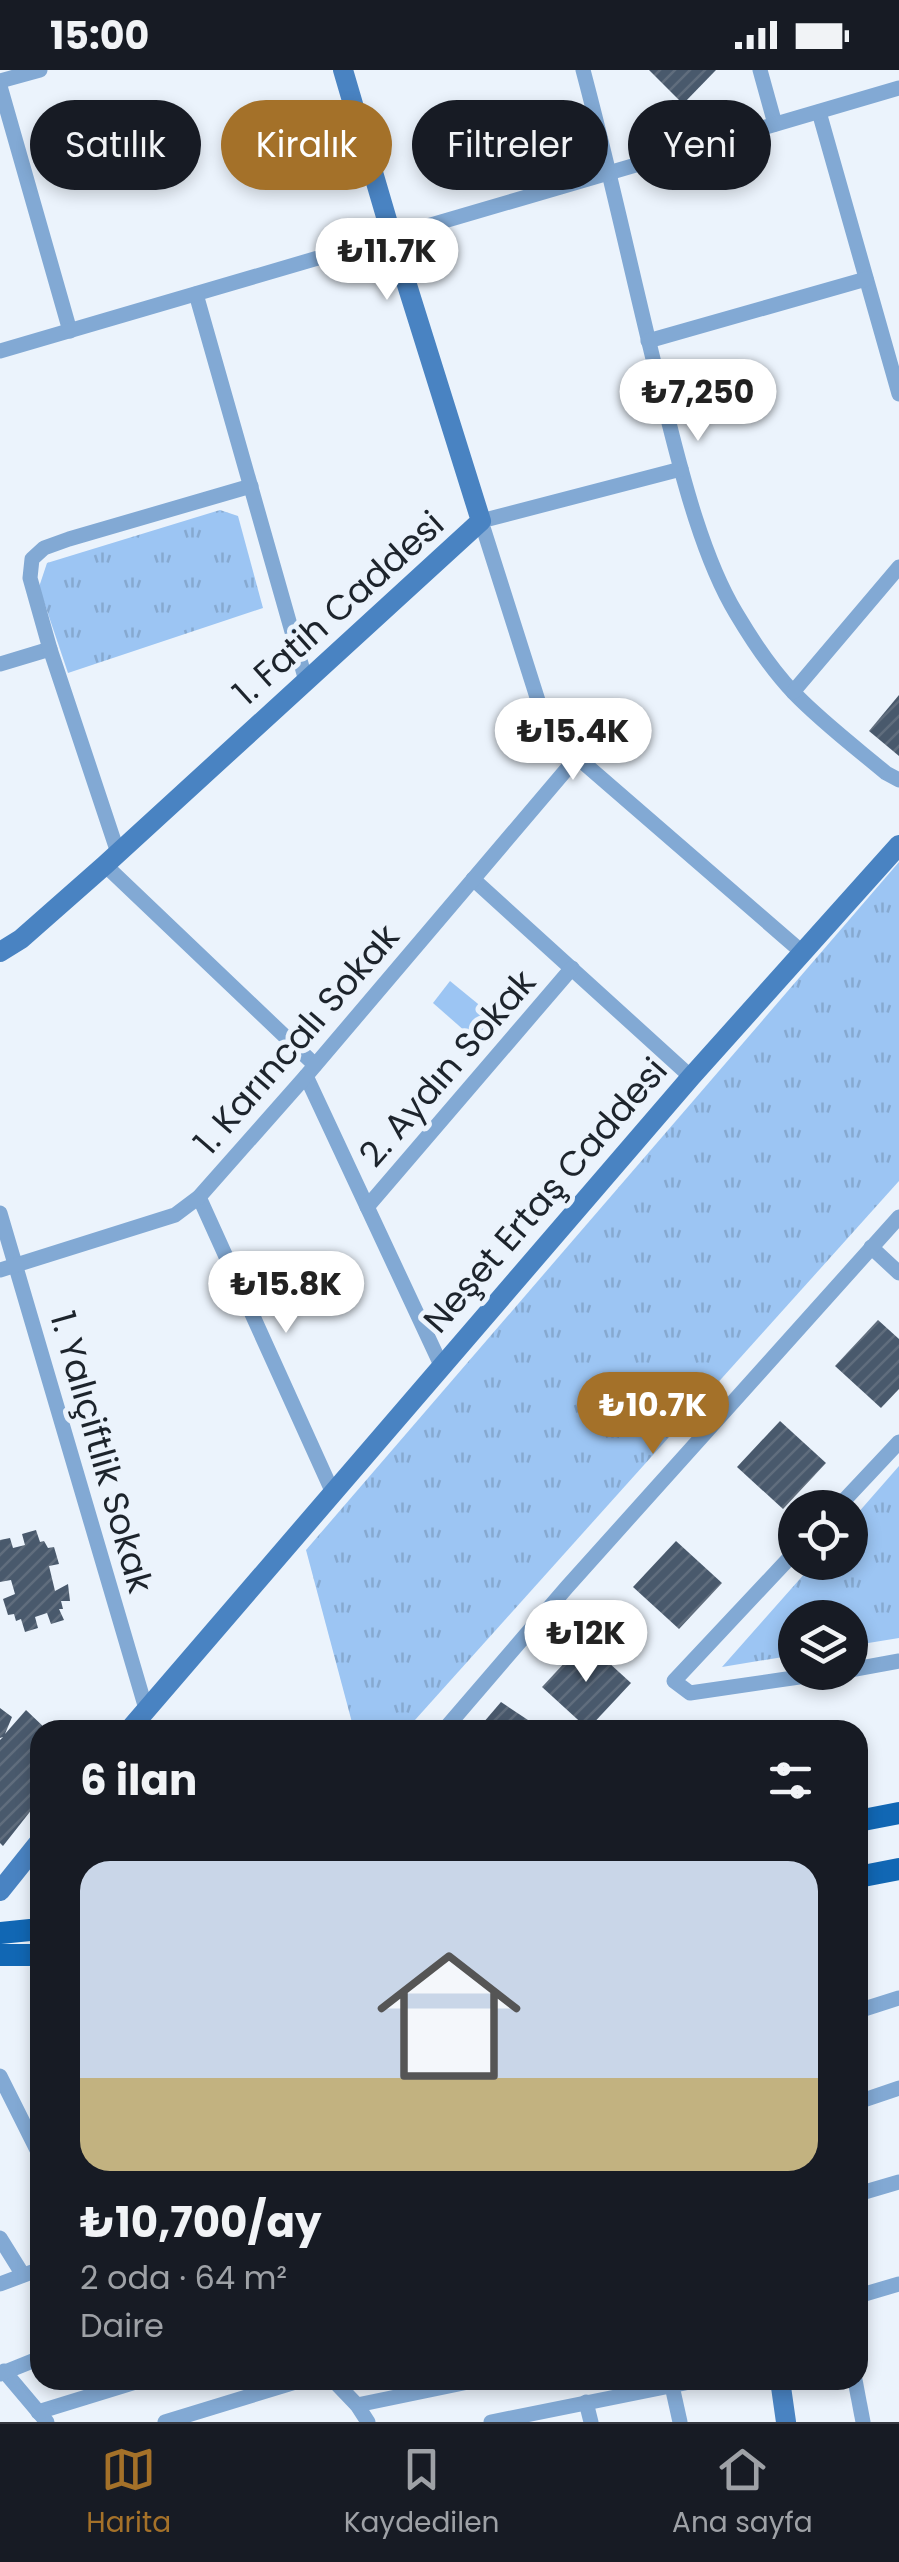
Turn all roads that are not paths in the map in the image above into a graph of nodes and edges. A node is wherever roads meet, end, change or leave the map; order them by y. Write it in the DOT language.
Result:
graph roads {
  1 [pos="40,70"];
  2 [pos="342,70"];
  3 [pos="583,70"];
  4 [pos="760,70"];
  5 [pos="0,84"];
  6 [pos="899,88"];
  7 [pos="819,112"];
  8 [pos="775,124"];
  9 [pos="611,173"];
  10 [pos="392,237"];
  11 [pos="866,279"];
  12 [pos="196,294"];
  13 [pos="70,331"];
  14 [pos="648,341"];
  15 [pos="0,351"];
  16 [pos="899,394"];
  17 [pos="681,469"];
  18 [pos="251,486"];
  19 [pos="482,521"];
  20 [pos="899,568"];
  21 [pos="50,649"];
  22 [pos="0,664"];
  23 [pos="306,681"];
  24 [pos="793,692"];
  25 [pos="577,756"];
  26 [pos="899,780"];
  27 [pos="899,845"];
  28 [pos="111,859"];
  29 [pos="473,878"];
  30 [pos="21,939"];
  31 [pos="0,952"];
  32 [pos="803,953"];
  33 [pos="572,968"];
  34 [pos="0,973"];
  35 [pos="310,1070"];
  36 [pos="691,1078"];
  37 [pos="199,1197"];
  38 [pos="367,1207"];
  39 [pos="0,1213"];
  40 [pos="899,1217"];
  41 [pos="871,1247"];
  42 [pos="8,1268"];
  43 [pos="899,1273"];
  44 [pos="442,1364"];
  45 [pos="899,1442"];
  46 [pos="854,1490"];
  47 [pos="333,1493"];
  48 [pos="778,1570"];
  49 [pos="899,1662"];
  50 [pos="868,1667"];
  51 [pos="778,1680"];
  52 [pos="146,1709"];
  53 [pos="137,1720"];
  54 [pos="453,1720"];
  55 [pos="899,1814"];
  56 [pos="868,1819"];
  57 [pos="30,1853"];
  58 [pos="899,1870"];
  59 [pos="868,1875"];
  60 [pos="0,1890"];
  61 [pos="30,1931"];
  62 [pos="0,1933"];
  63 [pos="0,1955"];
  64 [pos="30,1955"];
  65 [pos="899,1998"];
  66 [pos="868,2008"];
  67 [pos="0,2076"];
  68 [pos="899,2088"];
  69 [pos="868,2099"];
  70 [pos="30,2136"];
  71 [pos="899,2182"];
  72 [pos="868,2191"];
  73 [pos="0,2238"];
  74 [pos="30,2273"];
  75 [pos="23,2275"];
  76 [pos="0,2284"];
  77 [pos="899,2284"];
  78 [pos="868,2293"];
  79 [pos="30,2362"];
  80 [pos="2,2372"];
  81 [pos="115,2390"];
  82 [pos="269,2390"];
  83 [pos="343,2390"];
  84 [pos="430,2390"];
  85 [pos="650,2390"];
  86 [pos="673,2390"];
  87 [pos="781,2390"];
  88 [pos="858,2390"];
  89 [pos="586,2402"];
  90 [pos="357,2405"];
  91 [pos="43,2417"];
  92 [pos="500,2421"];
  93 [pos="165,2422"];
  94 [pos="368,2422"];
  95 [pos="591,2422"];
  96 [pos="680,2422"];
  97 [pos="786,2422"];
  98 [pos="863,2422"];
  1 -- 5 [label="street"];
  2 -- 10 [label="main road, 1. Fatih Caddesi"];
  3 -- 9 [label="street"];
  4 -- 8 [label="street"];
  5 -- 13 [label="street"];
  6 -- 7 [label="street"];
  7 -- 8 [label="street"];
  7 -- 11 [label="street"];
  8 -- 9 [label="street"];
  9 -- 10 [label="street"];
  9 -- 14 [label="street"];
  10 -- 12 [label="street"];
  10 -- 19 [label="main road, 1. Fatih Caddesi"];
  11 -- 14 [label="street"];
  11 -- 16 [label="street"];
  12 -- 13 [label="street"];
  12 -- 18 [label="street"];
  13 -- 15 [label="street"];
  14 -- 17 [label="street"];
  17 -- 19 [label="street"];
  17 -- 24 [label="street"];
  18 -- 21 [label="street"];
  18 -- 23 [label="street"];
  19 -- 23 [label="main road, 1. Fatih Caddesi"];
  19 -- 25 [label="street"];
  20 -- 24 [label="street"];
  21 -- 22 [label="street"];
  21 -- 28 [label="street"];
  23 -- 28 [label="main road, 1. Fatih Caddesi"];
  24 -- 26 [label="street"];
  25 -- 29 [label="street, 1. Karıncalı Sokak"];
  25 -- 32 [label="street"];
  27 -- 32 [label="main road, Neşet Ertaş Caddesi"];
  28 -- 30 [label="main road, 1. Fatih Caddesi"];
  28 -- 35 [label="street"];
  29 -- 33 [label="street"];
  29 -- 35 [label="street, 1. Karıncalı Sokak"];
  30 -- 31 [label="main road"];
  30 -- 34 [label="main road"];
  32 -- 36 [label="main road, Neşet Ertaş Caddesi"];
  33 -- 36 [label="street"];
  33 -- 38 [label="street, 2. Aydın Sokak"];
  35 -- 37 [label="street, 1. Karıncalı Sokak"];
  35 -- 38 [label="street, 2. Aydın Sokak"];
  36 -- 44 [label="main road, Neşet Ertaş Caddesi"];
  37 -- 42 [label="street, 1. Karıncalı Sokak"];
  37 -- 47 [label="street"];
  38 -- 44 [label="street, 2. Aydın Sokak"];
  39 -- 42 [label="street, 1. Yalıçiftlik Sokak"];
  40 -- 41 [label="street"];
  41 -- 43 [label="street"];
  41 -- 54 [label="street"];
  42 -- 52 [label="street, 1. Yalıçiftlik Sokak"];
  44 -- 47 [label="main road, Neşet Ertaş Caddesi"];
  45 -- 46 [label="street"];
  47 -- 52 [label="main road, Neşet Ertaş Caddesi"];
  48 -- 51 [label="street"];
  49 -- 50 [label="street"];
  52 -- 53 [label="main road, Neşet Ertaş Caddesi"];
  55 -- 56 [label="main road"];
  57 -- 60 [label="main road"];
  58 -- 59 [label="main road"];
  61 -- 62 [label="main road"];
  63 -- 64 [label="main road"];
  65 -- 66 [label="street"];
  67 -- 70 [label="street"];
  68 -- 69 [label="street"];
  71 -- 72 [label="street"];
  73 -- 75 [label="street"];
  74 -- 75 [label="street"];
  75 -- 76 [label="street"];
  77 -- 78 [label="street"];
  79 -- 80 [label="street"];
  80 -- 91 [label="street"];
  81 -- 91 [label="street"];
  82 -- 93 [label="street"];
  83 -- 90 [label="street"];
  84 -- 90 [label="street"];
  85 -- 89 [label="street"];
  86 -- 96 [label="street"];
  87 -- 97 [label="main road"];
  88 -- 98 [label="street"];
  89 -- 92 [label="street"];
  89 -- 95 [label="street"];
  90 -- 94 [label="street"];
}
